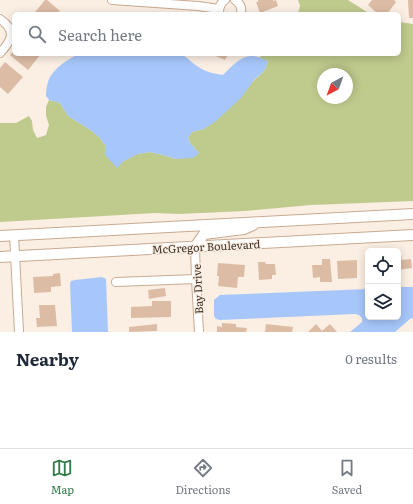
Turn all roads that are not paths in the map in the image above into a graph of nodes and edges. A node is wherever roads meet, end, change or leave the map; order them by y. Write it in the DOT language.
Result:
graph roads {
  1 [pos="112,0"];
  2 [pos="225,0"];
  3 [pos="235,0"];
  4 [pos="142,1"];
  5 [pos="219,11"];
  6 [pos="242,12"];
  7 [pos="0,19"];
  8 [pos="0,53"];
  9 [pos="413,214"];
  10 [pos="262,222"];
  11 [pos="14,235"];
  12 [pos="413,235"];
  13 [pos="0,236"];
  14 [pos="195,247"];
  15 [pos="14,257"];
  16 [pos="0,258"];
  17 [pos="196,279"];
  18 [pos="116,282"];
  19 [pos="19,332"];
  20 [pos="198,332"];
  1 -- 4 [label="street"];
  2 -- 5 [label="street"];
  3 -- 6 [label="street"];
  4 -- 5 [label="street"];
  7 -- 8 [label="street"];
  9 -- 10 [label="main road, McGregor Boulevard"];
  10 -- 11 [label="main road, McGregor Boulevard"];
  10 -- 14 [label="main road"];
  11 -- 13 [label="main road, McGregor Boulevard"];
  11 -- 15 [label="street"];
  12 -- 14 [label="main road, McGregor Boulevard"];
  14 -- 15 [label="main road, McGregor Boulevard"];
  14 -- 17 [label="street, Bay Drive"];
  15 -- 16 [label="main road, McGregor Boulevard"];
  15 -- 19 [label="street"];
  17 -- 18 [label="street"];
  17 -- 20 [label="street, Bay Drive"];
}
